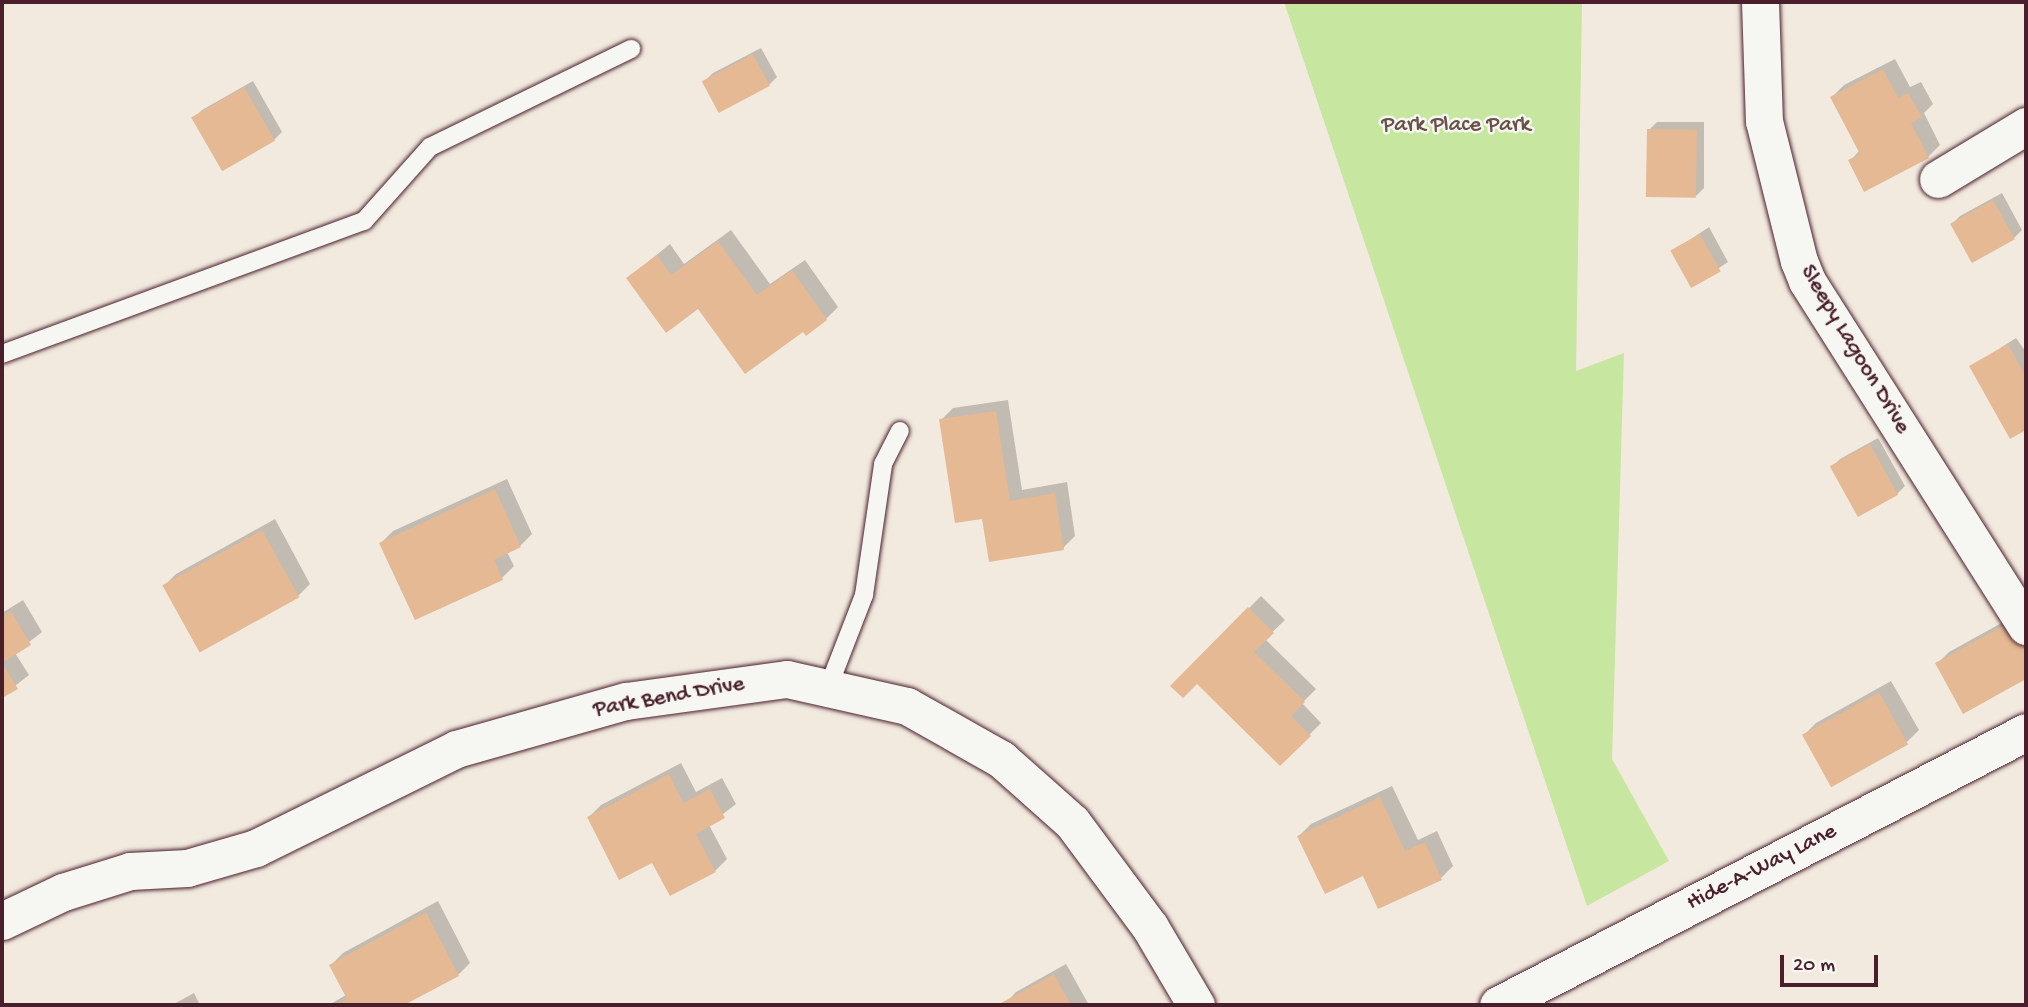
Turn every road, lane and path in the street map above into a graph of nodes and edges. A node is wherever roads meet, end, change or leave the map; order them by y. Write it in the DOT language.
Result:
graph roads {
  1 [pos="1760,2"];
  2 [pos="631,50"];
  3 [pos="2026,126"];
  4 [pos="1938,179"];
  5 [pos="2,354"];
  6 [pos="901,431"];
  7 [pos="2026,626"];
  8 [pos="828,688"];
  9 [pos="2026,732"];
  10 [pos="2,921"];
  11 [pos="1196,1005"];
  12 [pos="1499,1005"];
  1 -- 7 [label="street, Sleepy Lagoon Drive"];
  2 -- 5 [label="lane"];
  3 -- 4 [label="street"];
  6 -- 8 [label="lane"];
  8 -- 10 [label="street, Park Bend Drive"];
  8 -- 11 [label="street, Park Bend Drive"];
  9 -- 12 [label="street, Hide-A-Way Lane"];
}
